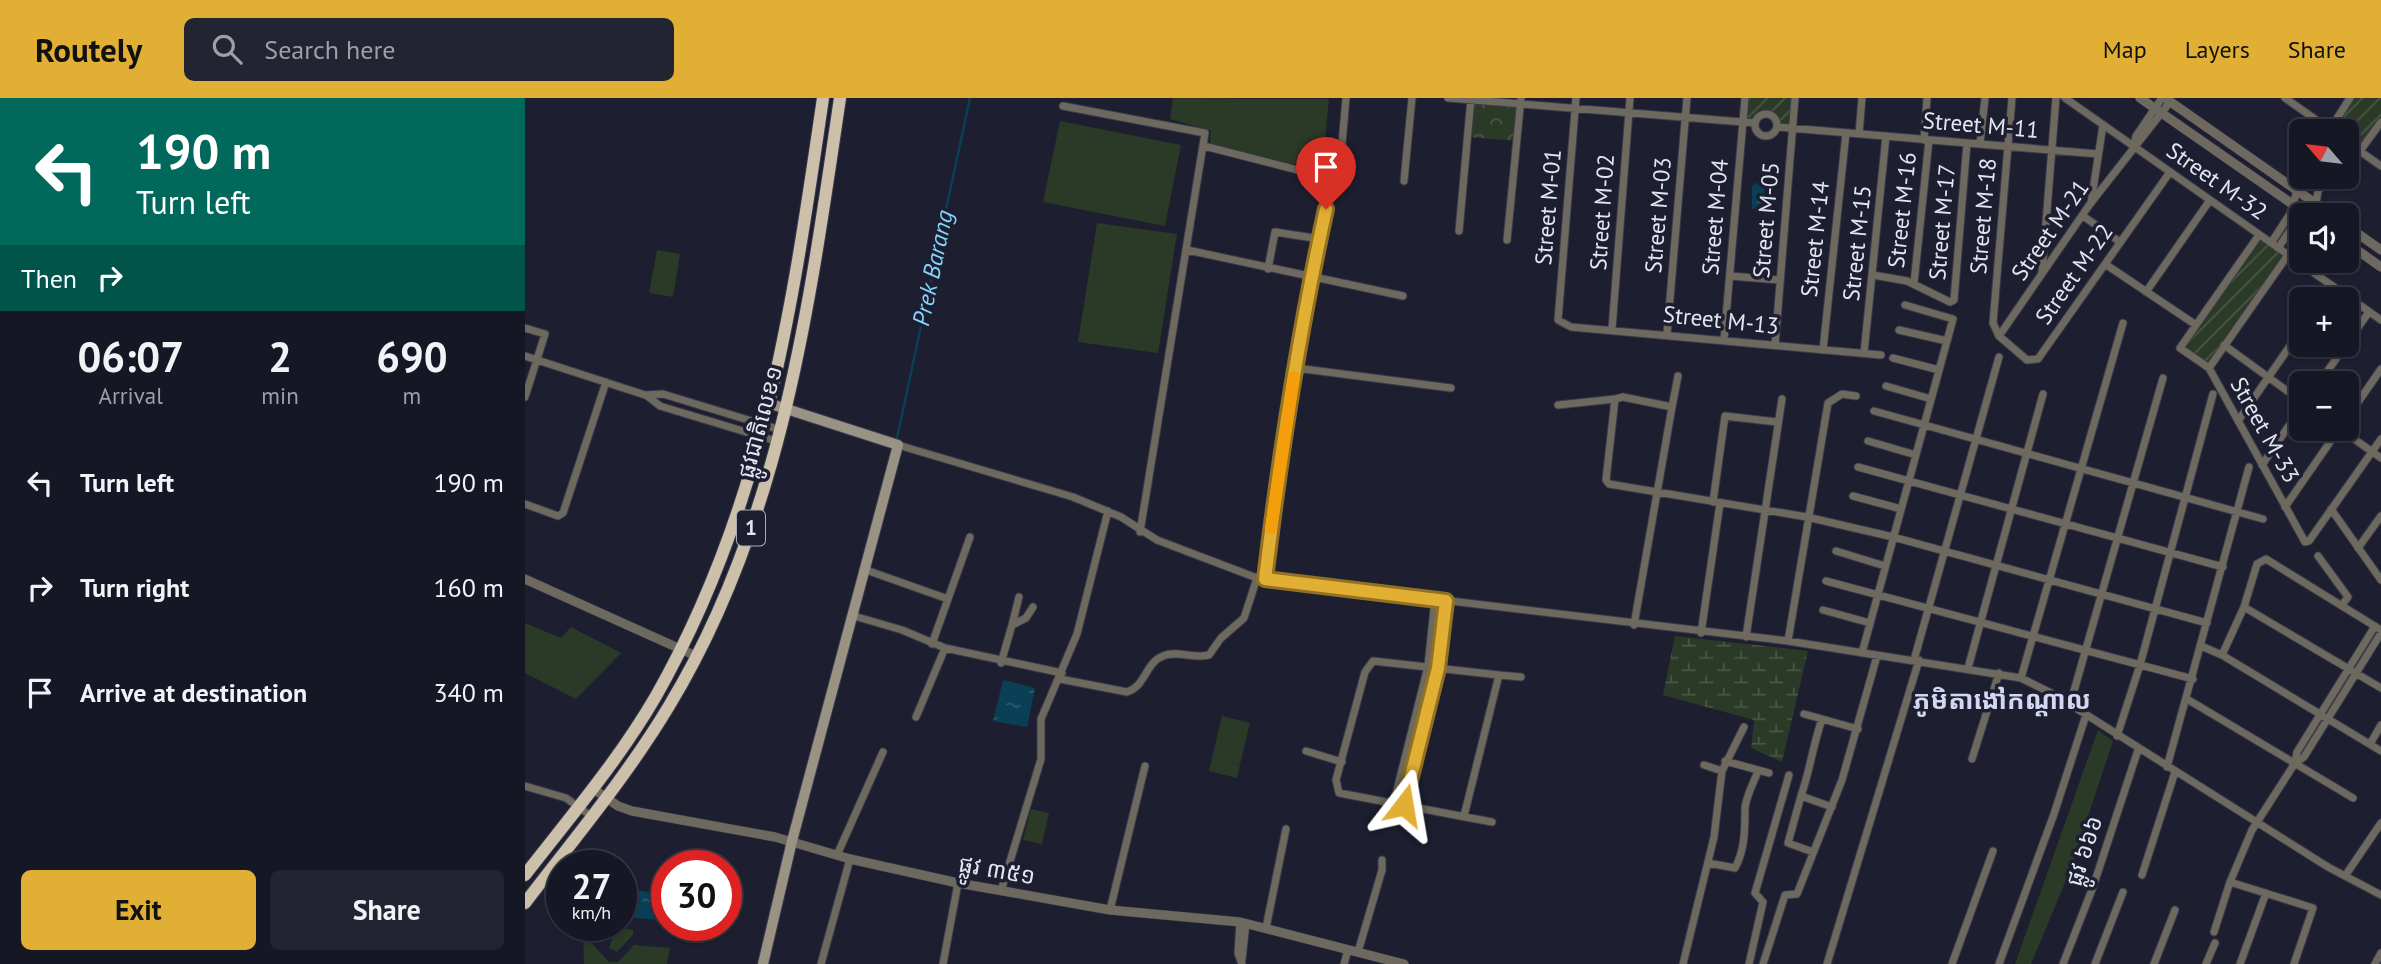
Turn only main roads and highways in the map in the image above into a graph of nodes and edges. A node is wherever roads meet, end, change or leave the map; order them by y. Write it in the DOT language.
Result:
graph roads {
  1 [pos="823,98"];
  2 [pos="840,98"];
  3 [pos="771,404"];
  4 [pos="787,409"];
  5 [pos="730,534"];
  6 [pos="747,540"];
  7 [pos="525,875"];
  8 [pos="525,903"];
  9 [pos="763,964"];
  1 -- 3 [label="highway, ផ្លូវជាតិលេខ១ / 1"];
  2 -- 4 [label="highway, ផ្លូវជាតិលេខ១ / 1"];
  3 -- 4 [label="main road"];
  3 -- 5 [label="highway, ផ្លូវជាតិលេខ១ / 1"];
  4 -- 6 [label="highway, ផ្លូវជាតិលេខ១ / 1"];
  4 -- 9 [label="main road"];
  5 -- 6 [label="highway"];
  5 -- 7 [label="highway, ផ្លូវជាតិលេខ១ / 1"];
  6 -- 8 [label="highway, ផ្លូវជាតិលេខ១ / 1"];
}
